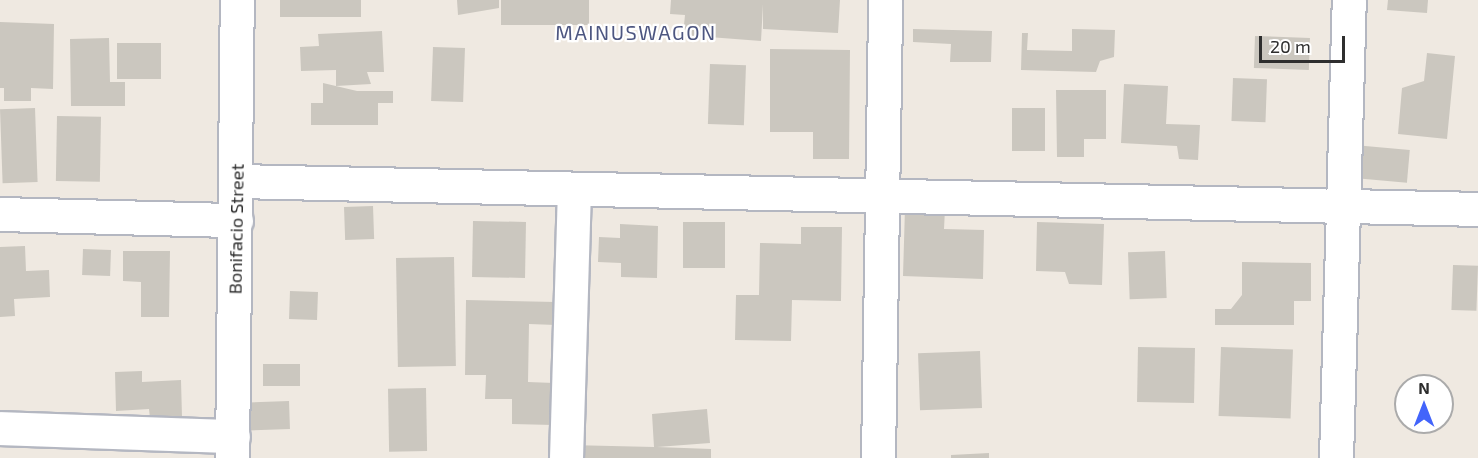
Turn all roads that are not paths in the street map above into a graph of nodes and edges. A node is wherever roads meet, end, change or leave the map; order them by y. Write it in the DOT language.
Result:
graph roads {
  1 [pos="237,0"];
  2 [pos="885,0"];
  3 [pos="1349,0"];
  4 [pos="237,181"];
  5 [pos="574,189"];
  6 [pos="883,196"];
  7 [pos="1341,206"];
  8 [pos="1478,209"];
  9 [pos="0,214"];
  10 [pos="236,220"];
  11 [pos="0,428"];
  12 [pos="232,447"];
  13 [pos="566,458"];
  14 [pos="878,458"];
  15 [pos="1336,458"];
  1 -- 4 [label="street, Bonifacio Street"];
  2 -- 6 [label="street"];
  3 -- 7 [label="street"];
  4 -- 5 [label="street"];
  4 -- 10 [label="street, Bonifacio Street"];
  5 -- 6 [label="street"];
  5 -- 13 [label="street"];
  6 -- 7 [label="street"];
  6 -- 14 [label="street"];
  7 -- 8 [label="street"];
  7 -- 15 [label="street"];
  9 -- 10 [label="street"];
  10 -- 12 [label="street, Bonifacio Street"];
  11 -- 12 [label="street"];
}
